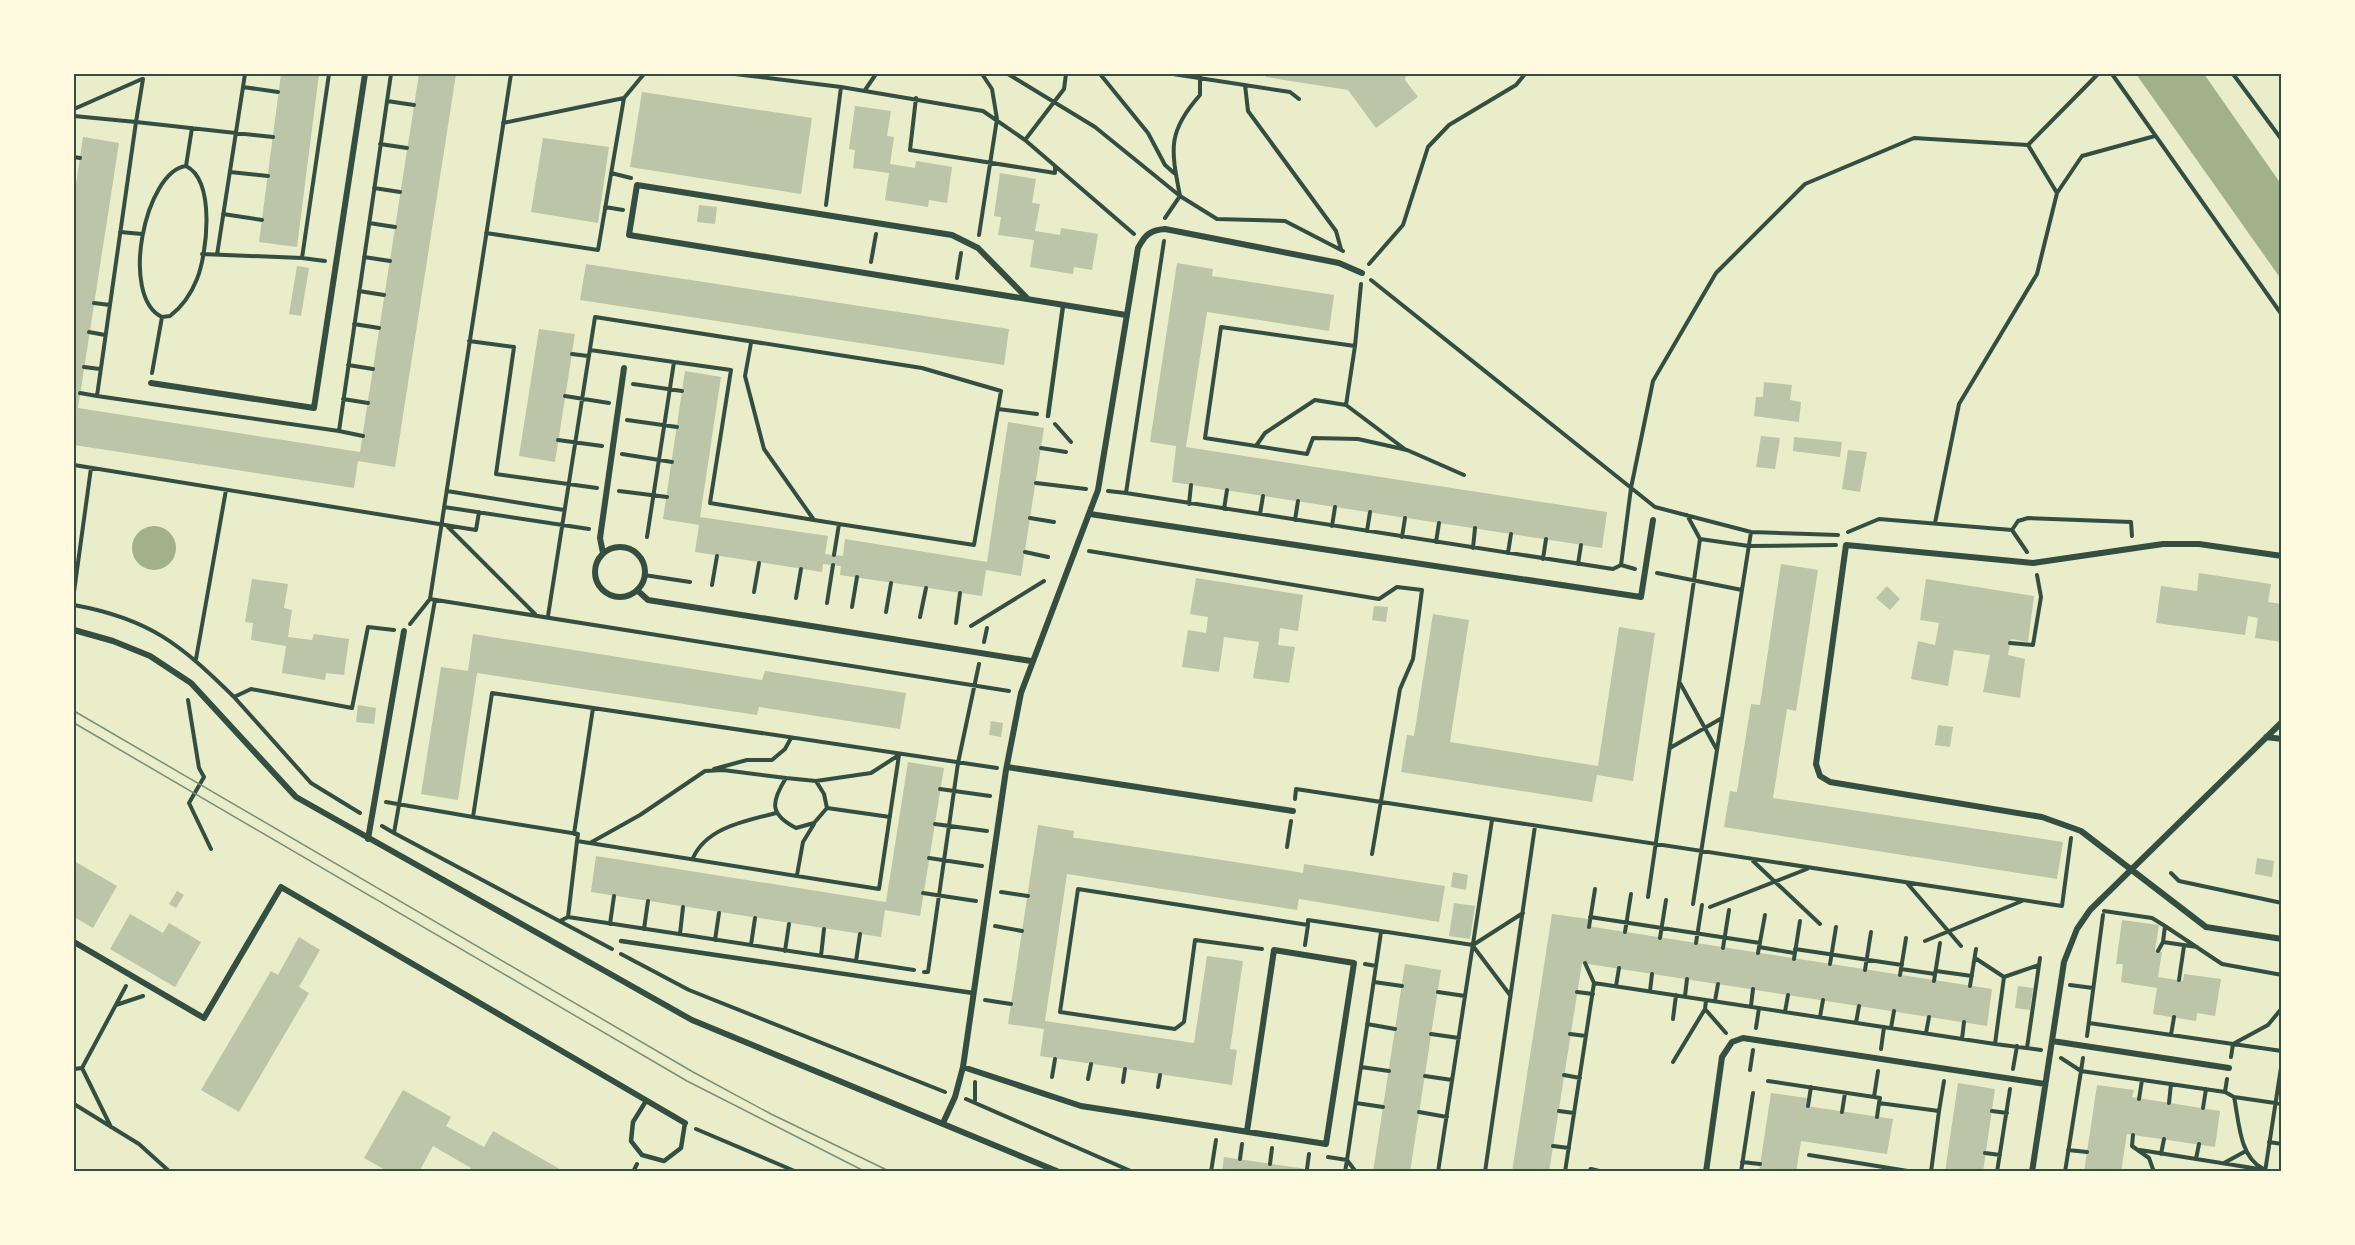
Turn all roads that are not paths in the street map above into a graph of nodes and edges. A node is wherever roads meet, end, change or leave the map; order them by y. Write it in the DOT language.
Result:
graph roads {
  1 [pos="366,74"];
  2 [pos="1362,273"];
  3 [pos="1028,298"];
  4 [pos="1063,306"];
  5 [pos="1126,315"];
  6 [pos="624,368"];
  7 [pos="151,382"];
  8 [pos="1048,416"];
  9 [pos="1090,514"];
  10 [pos="1653,520"];
  11 [pos="603,553"];
  12 [pos="2282,556"];
  13 [pos="637,590"];
  14 [pos="74,630"];
  15 [pos="404,631"];
  16 [pos="1031,661"];
  17 [pos="2282,722"];
  18 [pos="2266,737"];
  19 [pos="2282,740"];
  20 [pos="1006,768"];
  21 [pos="1293,811"];
  22 [pos="368,839"];
  23 [pos="2130,870"];
  24 [pos="2282,939"];
  25 [pos="621,941"];
  26 [pos="74,942"];
  27 [pos="973,993"];
  28 [pos="2052,1041"];
  29 [pos="963,1067"];
  30 [pos="2229,1068"];
  31 [pos="2045,1084"];
  32 [pos="646,1101"];
  33 [pos="685,1123"];
  34 [pos="943,1123"];
  35 [pos="1246,1131"];
  36 [pos="1591,1170"];
  37 [pos="1059,1172"];
  38 [pos="1599,1172"];
  39 [pos="1706,1172"];
  40 [pos="2032,1172"];
  1 -- 7 [label="street"];
  2 -- 5 [label="street"];
  3 -- 3 [label="street"];
  3 -- 4 [label="street"];
  4 -- 5 [label="street"];
  4 -- 8 [label="lane"];
  5 -- 9 [label="street"];
  6 -- 11 [label="street"];
  9 -- 10 [label="street"];
  9 -- 16 [label="street"];
  11 -- 13 [label="street"];
  11 -- 13 [label="street"];
  12 -- 23 [label="street"];
  13 -- 16 [label="street"];
  14 -- 22 [label="street"];
  15 -- 22 [label="street"];
  16 -- 20 [label="street"];
  17 -- 18 [label="street"];
  18 -- 19 [label="street"];
  18 -- 23 [label="street"];
  20 -- 21 [label="street"];
  20 -- 27 [label="street"];
  22 -- 34 [label="street"];
  23 -- 24 [label="street"];
  23 -- 28 [label="street"];
  25 -- 27 [label="lane"];
  26 -- 32 [label="street"];
  27 -- 29 [label="street"];
  28 -- 30 [label="street"];
  28 -- 31 [label="street"];
  29 -- 34 [label="street"];
  29 -- 35 [label="street"];
  31 -- 39 [label="street"];
  31 -- 40 [label="street"];
  32 -- 33 [label="street"];
  32 -- 33 [label="lane"];
  34 -- 37 [label="street"];
  35 -- 35 [label="street"];
  36 -- 38 [label="street"];
}
